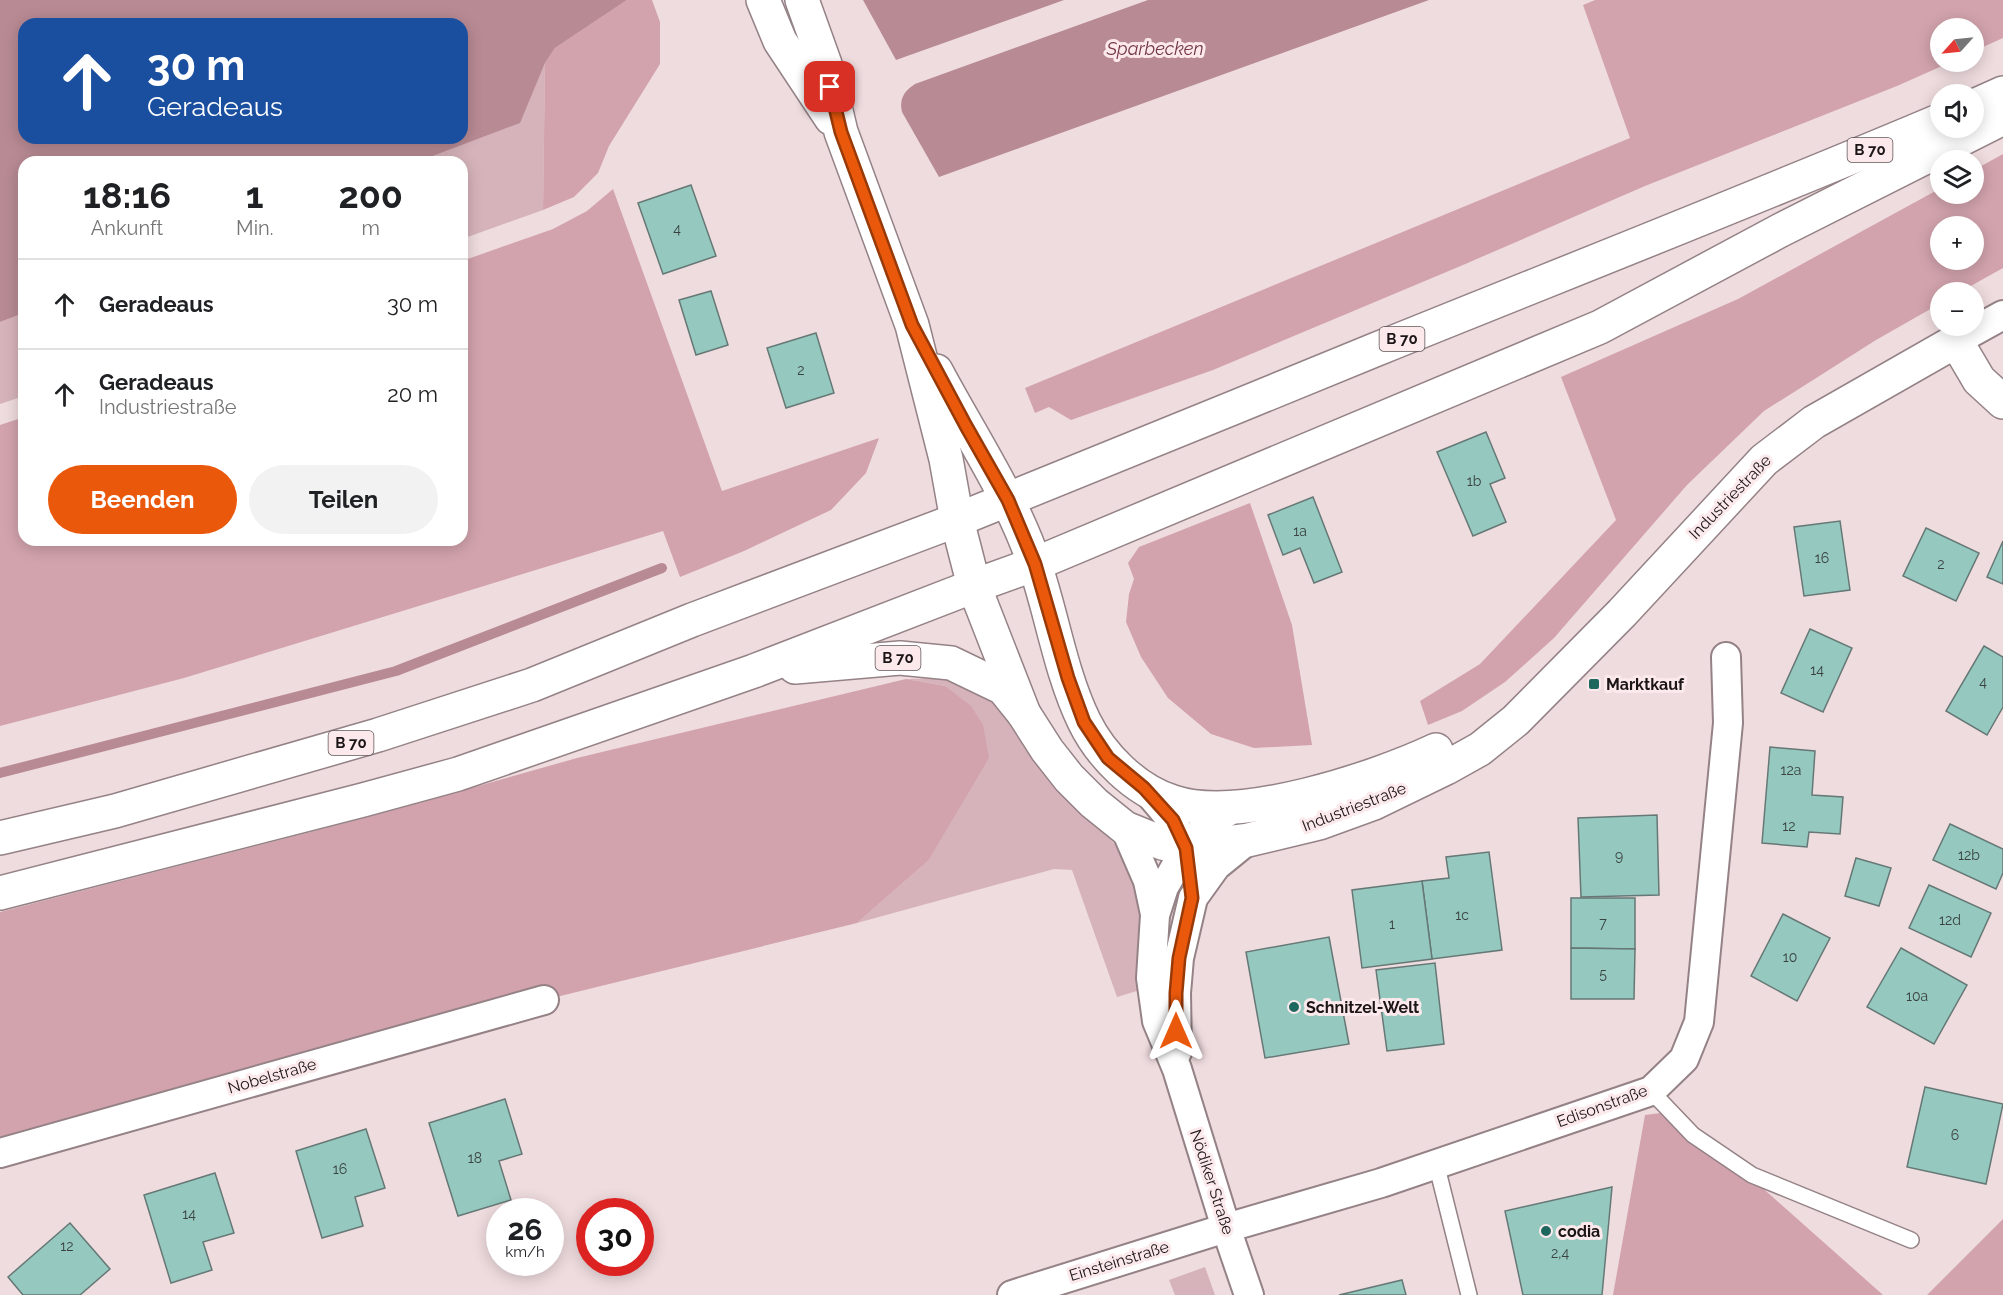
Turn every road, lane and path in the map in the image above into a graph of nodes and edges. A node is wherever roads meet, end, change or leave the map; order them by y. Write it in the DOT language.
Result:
graph roads {
  1 [pos="762,0"];
  2 [pos="801,0"];
  3 [pos="2003,93"];
  4 [pos="1984,102"];
  5 [pos="2003,118"];
  6 [pos="1930,125"];
  7 [pos="841,132"];
  8 [pos="2003,315"];
  9 [pos="912,325"];
  10 [pos="1956,342"];
  11 [pos="2003,402"];
  12 [pos="1008,500"];
  13 [pos="957,520"];
  14 [pos="1035,564"];
  15 [pos="974,586"];
  16 [pos="1726,657"];
  17 [pos="754,671"];
  18 [pos="1552,683"];
  19 [pos="1024,714"];
  20 [pos="1144,788"];
  21 [pos="1235,807"];
  22 [pos="1125,828"];
  23 [pos="0,837"];
  24 [pos="1248,840"];
  25 [pos="1186,848"];
  26 [pos="0,894"];
  27 [pos="1192,898"];
  28 [pos="1155,915"];
  29 [pos="544,1000"];
  30 [pos="1177,1070"];
  31 [pos="1651,1091"];
  32 [pos="0,1153"];
  33 [pos="1436,1163"];
  34 [pos="1226,1228"];
  35 [pos="1911,1240"];
  36 [pos="1012,1295"];
  37 [pos="1250,1295"];
  38 [pos="1468,1295"];
  1 -- 7 [label="main road"];
  2 -- 7 [label="main road"];
  3 -- 4 [label="main road"];
  5 -- 14 [label="main road, B 70"];
  6 -- 12 [label="main road, B 70"];
  7 -- 9 [label="main road"];
  8 -- 10 [label="street, Industriestraße"];
  9 -- 12 [label="main road, Industriestraße"];
  9 -- 13 [label="main road, Industriestraße"];
  10 -- 11 [label="main road"];
  10 -- 18 [label="main road, Industriestraße"];
  12 -- 13 [label="main road, B 70"];
  12 -- 14 [label="main road, Industriestraße"];
  13 -- 15 [label="main road, Industriestraße"];
  13 -- 23 [label="main road, B 70"];
  14 -- 15 [label="main road, B 70"];
  14 -- 20 [label="main road, Industriestraße"];
  15 -- 17 [label="main road, B 70"];
  15 -- 19 [label="main road, Industriestraße"];
  16 -- 31 [label="street, Edisonstraße"];
  17 -- 19 [label="main road, B 70"];
  17 -- 26 [label="main road, B 70"];
  18 -- 21 [label="main road, Industriestraße"];
  18 -- 24 [label="main road, Industriestraße"];
  19 -- 22 [label="main road, Industriestraße"];
  20 -- 21 [label="main road, Industriestraße"];
  20 -- 25 [label="street"];
  21 -- 25 [label="street, Nödiker Straße"];
  22 -- 25 [label="main road, Industriestraße"];
  22 -- 28 [label="street, Nödiker Straße"];
  24 -- 25 [label="main road, Industriestraße"];
  24 -- 27 [label="street, Nödiker Straße"];
  25 -- 27 [label="street"];
  25 -- 28 [label="street, Nödiker Straße"];
  27 -- 30 [label="street, Nödiker Straße"];
  28 -- 30 [label="street, Nödiker Straße"];
  29 -- 32 [label="street, Nobelstraße"];
  30 -- 34 [label="street, Nödiker Straße"];
  31 -- 33 [label="street, Edisonstraße"];
  31 -- 35 [label="lane"];
  33 -- 34 [label="street, Edisonstraße"];
  33 -- 38 [label="lane"];
  34 -- 36 [label="street, Einsteinstraße"];
  34 -- 37 [label="street, Nödiker Straße"];
}
